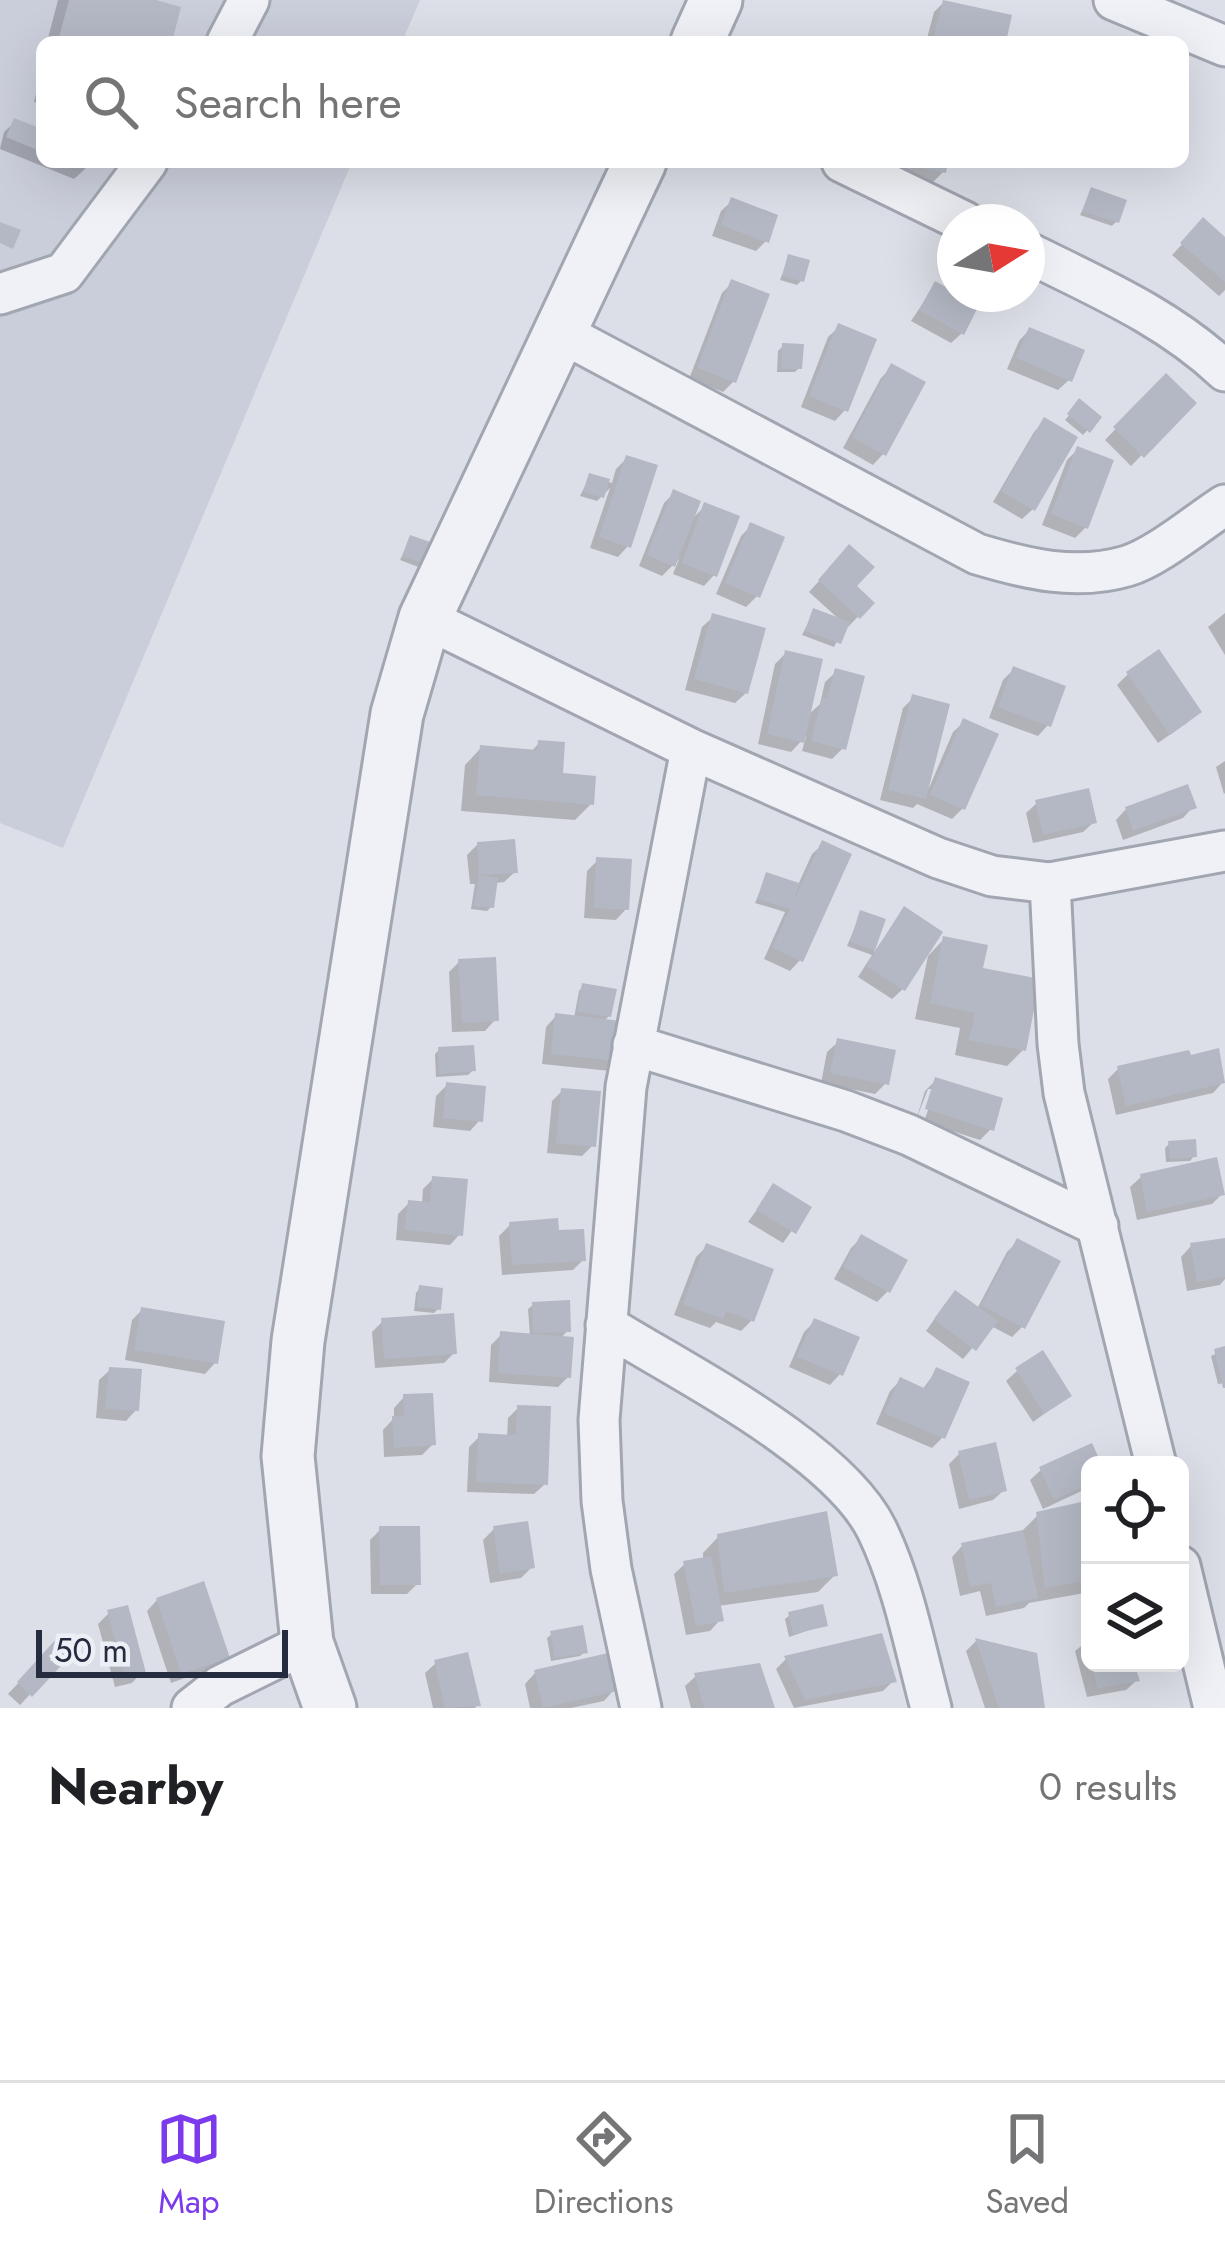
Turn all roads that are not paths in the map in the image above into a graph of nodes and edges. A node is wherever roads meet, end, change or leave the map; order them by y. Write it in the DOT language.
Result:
graph roads {
  1 [pos="249,0"];
  2 [pos="716,0"];
  3 [pos="1114,0"];
  4 [pos="230,36"];
  5 [pos="700,36"];
  6 [pos="1225,46"];
  7 [pos="143,168"];
  8 [pos="637,168"];
  9 [pos="854,168"];
  10 [pos="937,208"];
  11 [pos="1045,261"];
  12 [pos="0,294"];
  13 [pos="558,332"];
  14 [pos="1225,371"];
  15 [pos="1225,506"];
  16 [pos="425,618"];
  17 [pos="691,749"];
  18 [pos="1225,832"];
  19 [pos="1225,851"];
  20 [pos="1177,862"];
  21 [pos="1050,883"];
  22 [pos="633,1045"];
  23 [pos="1098,1226"];
  24 [pos="606,1325"];
  25 [pos="1154,1456"];
  26 [pos="1189,1604"];
  27 [pos="307,1643"];
  28 [pos="191,1708"];
  29 [pos="330,1708"];
  30 [pos="641,1708"];
  31 [pos="931,1708"];
  32 [pos="1214,1708"];
  1 -- 4 [label="street"];
  2 -- 5 [label="street"];
  3 -- 6 [label="street"];
  7 -- 12 [label="street"];
  8 -- 13 [label="street"];
  9 -- 10 [label="street"];
  11 -- 14 [label="street"];
  13 -- 15 [label="street"];
  13 -- 16 [label="street"];
  16 -- 17 [label="street"];
  16 -- 27 [label="street"];
  17 -- 21 [label="street"];
  17 -- 22 [label="street"];
  18 -- 20 [label="street"];
  19 -- 20 [label="street"];
  20 -- 21 [label="street"];
  21 -- 23 [label="street"];
  22 -- 23 [label="street"];
  22 -- 24 [label="street"];
  23 -- 25 [label="street"];
  24 -- 30 [label="street"];
  24 -- 31 [label="street"];
  26 -- 32 [label="street"];
  27 -- 28 [label="street"];
  27 -- 29 [label="street"];
}
